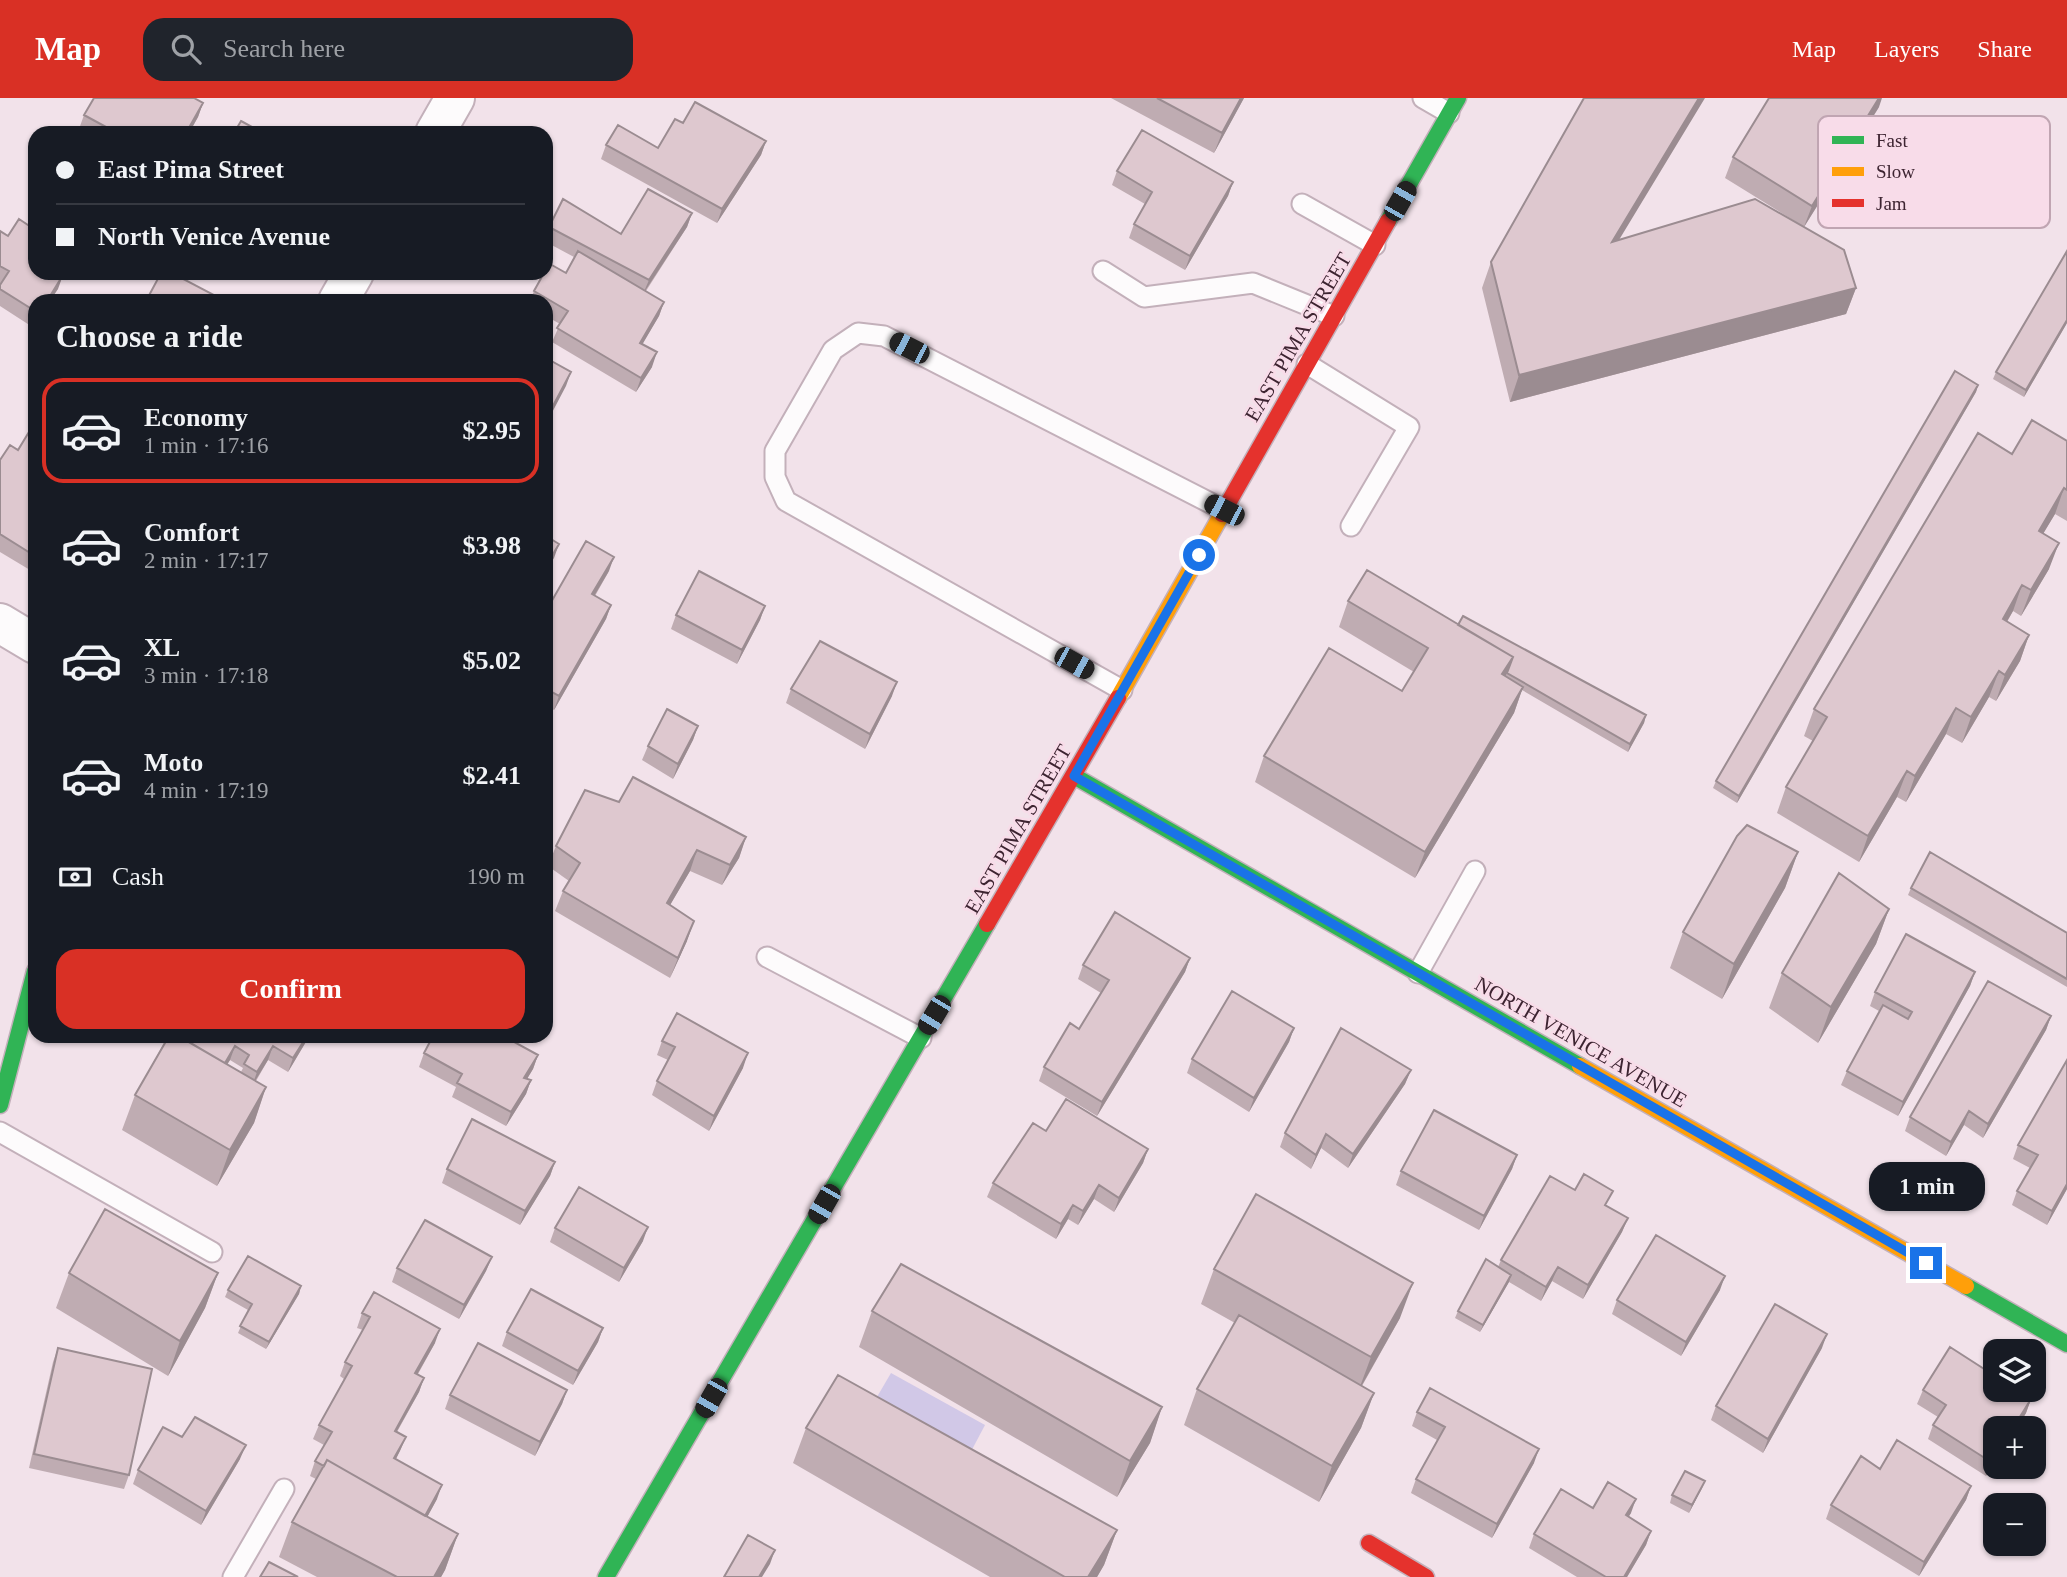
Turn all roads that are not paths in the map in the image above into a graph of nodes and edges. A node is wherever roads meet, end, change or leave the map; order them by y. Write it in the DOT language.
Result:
graph roads {
  1 [pos="455,98"];
  2 [pos="1423,98"];
  3 [pos="1453,105"];
  4 [pos="439,126"];
  5 [pos="1302,204"];
  6 [pos="1375,244"];
  7 [pos="1103,271"];
  8 [pos="1334,316"];
  9 [pos="1307,364"];
  10 [pos="1224,510"];
  11 [pos="1350,526"];
  12 [pos="0,623"];
  13 [pos="28,639"];
  14 [pos="1122,690"];
  15 [pos="1074,776"];
  16 [pos="1475,871"];
  17 [pos="766,957"];
  18 [pos="1418,973"];
  19 [pos="28,998"];
  20 [pos="921,1038"];
  21 [pos="0,1105"];
  22 [pos="0,1132"];
  23 [pos="212,1252"];
  24 [pos="2067,1345"];
  25 [pos="284,1489"];
  26 [pos="1369,1543"];
  27 [pos="233,1577"];
  28 [pos="606,1577"];
  29 [pos="1426,1577"];
  1 -- 4 [label="street"];
  2 -- 3 [label="lane"];
  3 -- 6 [label="street, EAST PIMA STREET"];
  5 -- 6 [label="lane"];
  6 -- 8 [label="street, EAST PIMA STREET"];
  7 -- 8 [label="lane"];
  8 -- 9 [label="street, EAST PIMA STREET"];
  9 -- 10 [label="street, EAST PIMA STREET"];
  9 -- 11 [label="lane"];
  10 -- 14 [label="street, EAST PIMA STREET"];
  10 -- 14 [label="lane"];
  12 -- 13 [label="street"];
  14 -- 15 [label="street, EAST PIMA STREET"];
  15 -- 18 [label="street, NORTH VENICE AVENUE"];
  15 -- 20 [label="street, EAST PIMA STREET"];
  16 -- 18 [label="lane"];
  17 -- 20 [label="lane"];
  18 -- 24 [label="street, NORTH VENICE AVENUE"];
  19 -- 21 [label="street"];
  20 -- 28 [label="street, EAST PIMA STREET"];
  22 -- 23 [label="lane"];
  25 -- 27 [label="lane"];
  26 -- 29 [label="street"];
}
